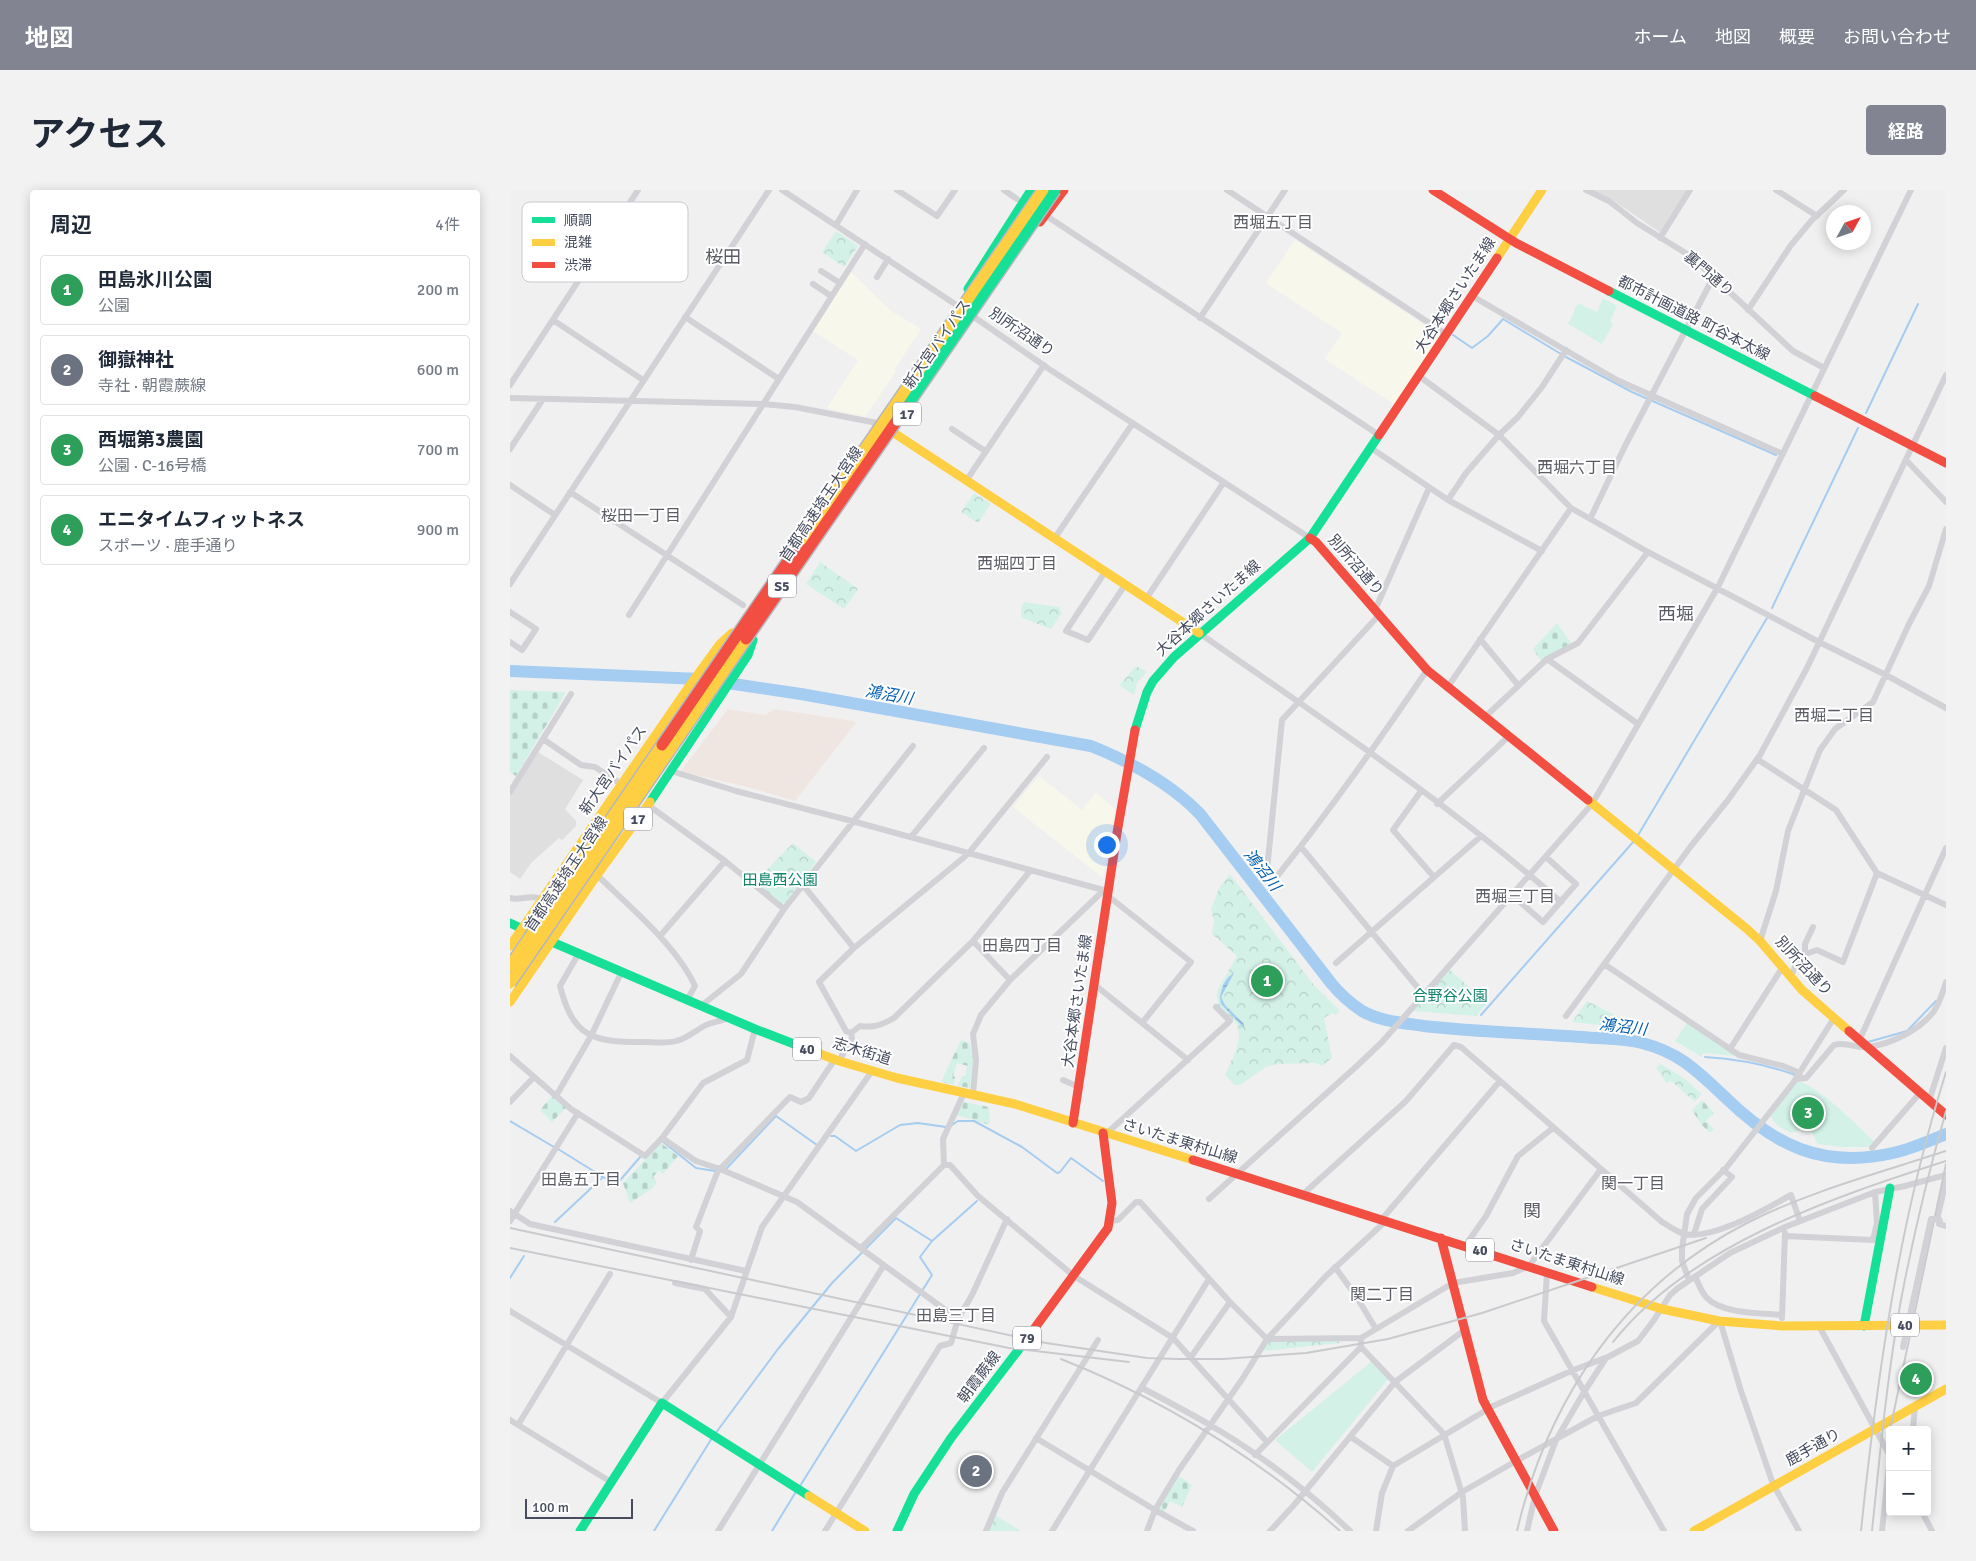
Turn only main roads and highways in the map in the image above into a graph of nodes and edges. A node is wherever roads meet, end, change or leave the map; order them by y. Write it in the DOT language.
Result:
graph roads {
  1 [pos="1031,190"];
  2 [pos="1043,190"];
  3 [pos="1055,190"];
  4 [pos="1064,190"];
  5 [pos="1433,190"];
  6 [pos="1542,190"];
  7 [pos="1510,239"];
  8 [pos="894,433"];
  9 [pos="1946,463"];
  10 [pos="1310,538"];
  11 [pos="1200,634"];
  12 [pos="692,689"];
  13 [pos="718,694"];
  14 [pos="544,904"];
  15 [pos="559,916"];
  16 [pos="510,923"];
  17 [pos="522,928"];
  18 [pos="551,941"];
  19 [pos="512,952"];
  20 [pos="531,958"];
  21 [pos="510,966"];
  22 [pos="510,983"];
  23 [pos="510,988"];
  24 [pos="510,1002"];
  25 [pos="1946,1115"];
  26 [pos="1073,1122"];
  27 [pos="1105,1133"];
  28 [pos="1890,1188"];
  29 [pos="1442,1238"];
  30 [pos="1946,1325"];
  31 [pos="1864,1326"];
  32 [pos="1946,1389"];
  33 [pos="580,1531"];
  34 [pos="865,1531"];
  35 [pos="897,1531"];
  36 [pos="1554,1531"];
  37 [pos="1694,1531"];
  1 -- 12 [label="main road, 新大宮バイパス / 17"];
  2 -- 21 [label="main road, 首都高速埼玉大宮線 / S5, bridge"];
  3 -- 22 [label="main road, 首都高速埼玉大宮線 / S5, bridge"];
  4 -- 8 [label="main road, 新大宮バイパス / 17"];
  5 -- 7 [label="main road, 都市計画道路 町谷本太線"];
  6 -- 7 [label="main road, 大谷本郷さいたま線"];
  7 -- 9 [label="main road, 都市計画道路 町谷本太線"];
  7 -- 10 [label="main road, 大谷本郷さいたま線"];
  8 -- 11 [label="main road"];
  8 -- 13 [label="main road, 新大宮バイパス / 17"];
  10 -- 11 [label="main road, 大谷本郷さいたま線"];
  10 -- 25 [label="main road, 別所沼通り"];
  11 -- 26 [label="main road, 大谷本郷さいたま線"];
  12 -- 14 [label="main road, 新大宮バイパス / 17"];
  12 -- 14 [label="main road, 新大宮バイパス / 17"];
  13 -- 15 [label="main road, 新大宮バイパス / 17"];
  13 -- 18 [label="main road, 新大宮バイパス / 17"];
  14 -- 17 [label="main road, 新大宮バイパス / 17"];
  16 -- 17 [label="main road, 志木街道 / 40"];
  17 -- 18 [label="main road, 志木街道 / 40"];
  17 -- 19 [label="main road, 17"];
  18 -- 24 [label="main road, 17"];
  18 -- 26 [label="main road, 志木街道 / 40"];
  20 -- 23 [label="main road"];
  26 -- 27 [label="main road, 志木街道 / 40"];
  27 -- 29 [label="main road, さいたま東村山線 / 40"];
  27 -- 35 [label="main road, 朝霞蕨線 / 79"];
  28 -- 31 [label="main road"];
  29 -- 31 [label="main road, さいたま東村山線 / 40"];
  29 -- 36 [label="main road"];
  30 -- 31 [label="main road, さいたま東村山線 / 40"];
  32 -- 37 [label="main road, 鹿手通り"];
  33 -- 34 [label="main road"];
}
